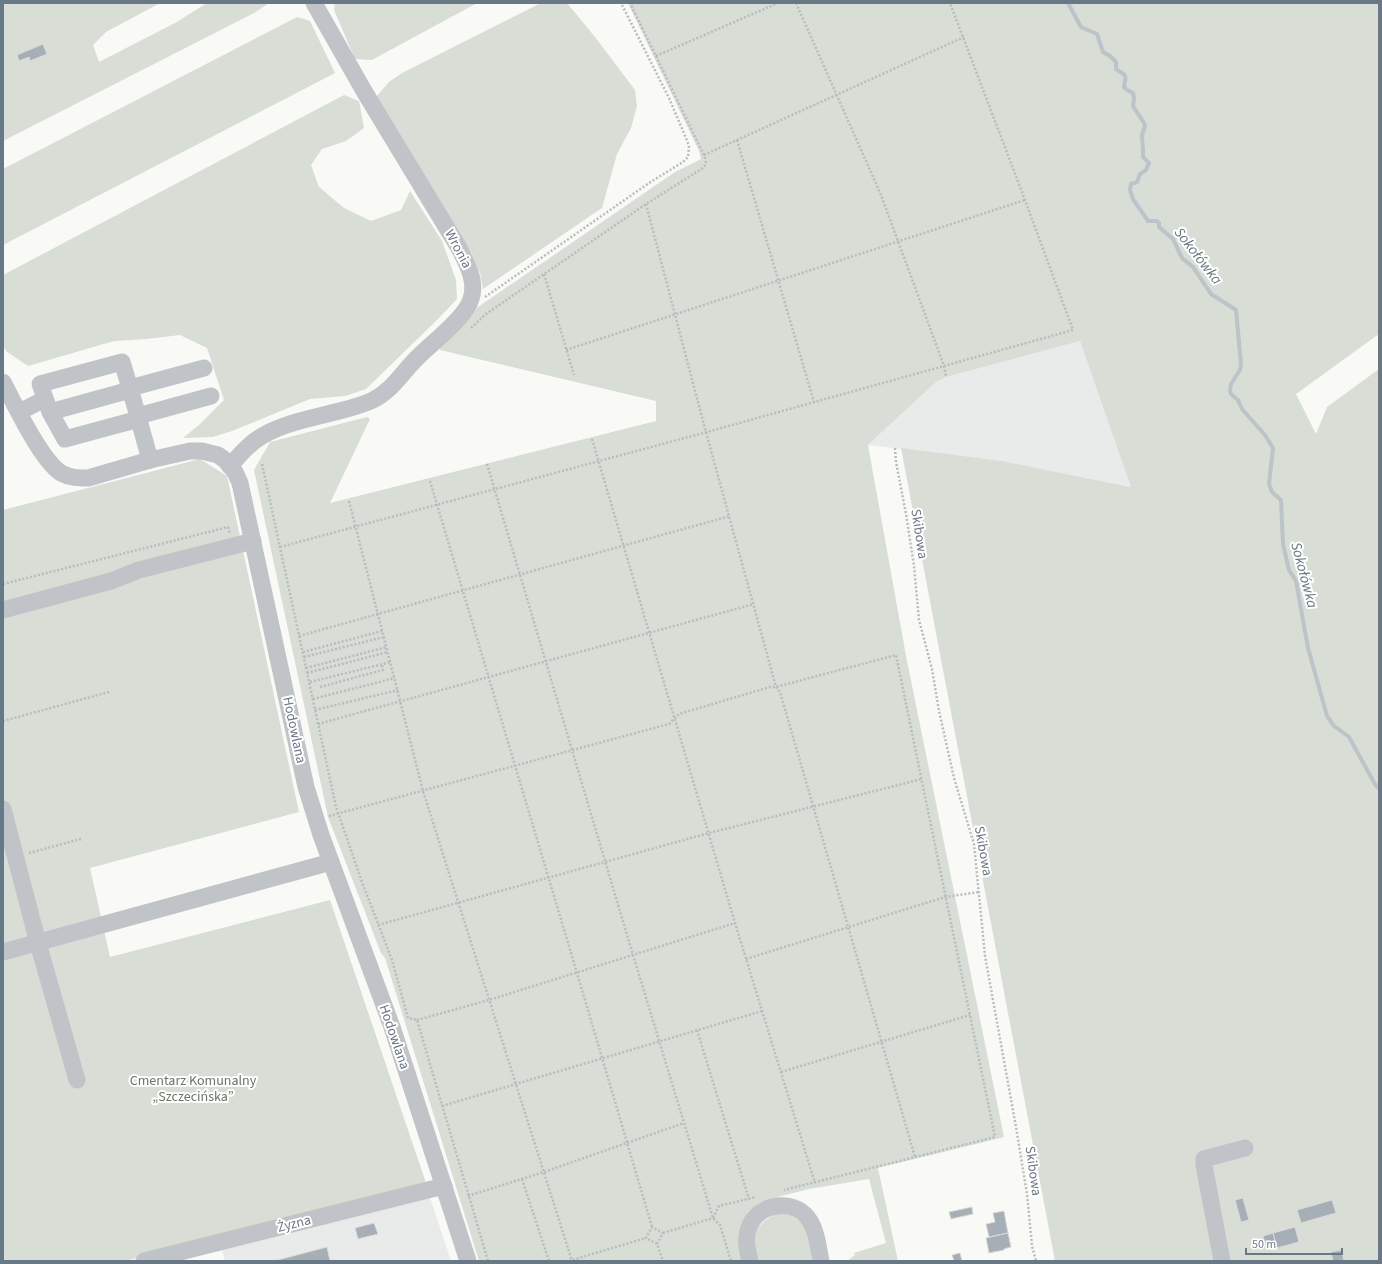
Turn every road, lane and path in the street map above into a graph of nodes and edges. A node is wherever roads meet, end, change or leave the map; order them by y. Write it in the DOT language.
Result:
graph roads {
  1 [pos="314,3"];
  2 [pos="621,3"];
  3 [pos="630,3"];
  4 [pos="778,3"];
  5 [pos="796,3"];
  6 [pos="950,3"];
  7 [pos="964,37"];
  8 [pos="656,56"];
  9 [pos="836,95"];
  10 [pos="736,140"];
  11 [pos="704,154"];
  12 [pos="1025,200"];
  13 [pos="646,204"];
  14 [pos="899,242"];
  15 [pos="544,274"];
  16 [pos="778,281"];
  17 [pos="471,300"];
  18 [pos="676,315"];
  19 [pos="470,329"];
  20 [pos="566,350"];
  21 [pos="944,366"];
  22 [pos="204,368"];
  23 [pos="574,375"];
  24 [pos="946,377"];
  25 [pos="3,382"];
  26 [pos="130,389"];
  27 [pos="211,396"];
  28 [pos="814,402"];
  29 [pos="47,406"];
  30 [pos="19,412"];
  31 [pos="138,417"];
  32 [pos="707,432"];
  33 [pos="592,439"];
  34 [pos="894,448"];
  35 [pos="150,460"];
  36 [pos="599,461"];
  37 [pos="262,464"];
  38 [pos="487,464"];
  39 [pos="230,466"];
  40 [pos="430,481"];
  41 [pos="494,489"];
  42 [pos="349,501"];
  43 [pos="437,505"];
  44 [pos="730,516"];
  45 [pos="356,526"];
  46 [pos="253,541"];
  47 [pos="624,545"];
  48 [pos="233,546"];
  49 [pos="280,547"];
  50 [pos="519,575"];
  51 [pos="3,584"];
  52 [pos="463,590"];
  53 [pos="754,604"];
  54 [pos="3,610"];
  55 [pos="378,614"];
  56 [pos="382,631"];
  57 [pos="650,633"];
  58 [pos="300,636"];
  59 [pos="384,637"];
  60 [pos="387,647"];
  61 [pos="303,652"];
  62 [pos="388,652"];
  63 [pos="304,657"];
  64 [pos="391,662"];
  65 [pos="545,662"];
  66 [pos="382,664"];
  67 [pos="306,668"];
  68 [pos="307,673"];
  69 [pos="489,677"];
  70 [pos="395,678"];
  71 [pos="310,682"];
  72 [pos="320,687"];
  73 [pos="776,687"];
  74 [pos="398,690"];
  75 [pos="109,692"];
  76 [pos="313,699"];
  77 [pos="401,702"];
  78 [pos="315,710"];
  79 [pos="675,719"];
  80 [pos="3,721"];
  81 [pos="318,724"];
  82 [pos="572,751"];
  83 [pos="515,766"];
  84 [pos="922,779"];
  85 [pos="423,791"];
  86 [pos="812,806"];
  87 [pos="3,809"];
  88 [pos="338,814"];
  89 [pos="316,820"];
  90 [pos="709,833"];
  91 [pos="81,839"];
  92 [pos="16,857"];
  93 [pos="330,862"];
  94 [pos="605,862"];
  95 [pos="549,877"];
  96 [pos="979,892"];
  97 [pos="945,897"];
  98 [pos="459,902"];
  99 [pos="735,922"];
  100 [pos="378,924"];
  101 [pos="848,927"];
  102 [pos="38,943"];
  103 [pos="3,952"];
  104 [pos="633,955"];
  105 [pos="746,958"];
  106 [pos="578,973"];
  107 [pos="490,1000"];
  108 [pos="762,1011"];
  109 [pos="970,1015"];
  110 [pos="417,1020"];
  111 [pos="697,1030"];
  112 [pos="659,1042"];
  113 [pos="881,1042"];
  114 [pos="603,1059"];
  115 [pos="781,1072"];
  116 [pos="77,1080"];
  117 [pos="516,1085"];
  118 [pos="442,1106"];
  119 [pos="684,1123"];
  120 [pos="627,1142"];
  121 [pos="1245,1148"];
  122 [pos="915,1157"];
  123 [pos="544,1172"];
  124 [pos="522,1179"];
  125 [pos="814,1183"];
  126 [pos="444,1186"];
  127 [pos="778,1192"];
  128 [pos="763,1195"];
  129 [pos="468,1196"];
  130 [pos="749,1199"];
  131 [pos="713,1218"];
  132 [pos="652,1227"];
  133 [pos="663,1233"];
  134 [pos="646,1238"];
  135 [pos="658,1244"];
  136 [pos="750,1260"];
  137 [pos="144,1261"];
  138 [pos="468,1261"];
  139 [pos="488,1261"];
  140 [pos="549,1261"];
  141 [pos="571,1261"];
  142 [pos="663,1261"];
  143 [pos="731,1261"];
  144 [pos="821,1261"];
  145 [pos="1036,1261"];
  146 [pos="1222,1261"];
  1 -- 17 [label="street, Wronia"];
  2 -- 17 [label="path"];
  3 -- 8 [label="path"];
  4 -- 8 [label="path"];
  5 -- 9 [label="path"];
  6 -- 7 [label="path"];
  7 -- 9 [label="path"];
  7 -- 12 [label="path"];
  8 -- 11 [label="path"];
  9 -- 10 [label="path"];
  9 -- 14 [label="path"];
  10 -- 11 [label="path"];
  10 -- 16 [label="path"];
  11 -- 13 [label="path"];
  12 -- 14 [label="path"];
  12 -- 21 [label="path"];
  13 -- 15 [label="path"];
  13 -- 18 [label="path"];
  14 -- 16 [label="path"];
  14 -- 21 [label="path"];
  15 -- 19 [label="path"];
  15 -- 20 [label="path"];
  16 -- 18 [label="path"];
  16 -- 28 [label="path"];
  17 -- 39 [label="street"];
  18 -- 20 [label="path"];
  18 -- 32 [label="path"];
  20 -- 23 [label="path"];
  21 -- 24 [label="path"];
  21 -- 28 [label="path"];
  22 -- 26 [label="street"];
  25 -- 30 [label="street, Hodowlana"];
  26 -- 29 [label="street"];
  26 -- 29 [label="street"];
  26 -- 31 [label="street"];
  27 -- 31 [label="street"];
  28 -- 32 [label="path"];
  29 -- 30 [label="street"];
  29 -- 31 [label="street"];
  30 -- 35 [label="street, Hodowlana"];
  31 -- 35 [label="street"];
  32 -- 36 [label="path"];
  32 -- 44 [label="path"];
  33 -- 36 [label="path"];
  34 -- 96 [label="path, Skibowa"];
  35 -- 39 [label="street, Hodowlana"];
  36 -- 41 [label="path"];
  36 -- 47 [label="path"];
  37 -- 49 [label="path"];
  38 -- 41 [label="path"];
  39 -- 46 [label="street, Hodowlana"];
  40 -- 43 [label="path"];
  41 -- 43 [label="path"];
  41 -- 50 [label="path"];
  42 -- 45 [label="path"];
  43 -- 45 [label="path"];
  43 -- 52 [label="path"];
  44 -- 47 [label="path"];
  44 -- 53 [label="path"];
  45 -- 49 [label="path"];
  45 -- 55 [label="path"];
  46 -- 48 [label="street"];
  46 -- 89 [label="street, Hodowlana"];
  47 -- 50 [label="path"];
  47 -- 57 [label="path"];
  48 -- 51 [label="path"];
  48 -- 54 [label="street"];
  49 -- 58 [label="path"];
  50 -- 52 [label="path"];
  50 -- 65 [label="path"];
  52 -- 55 [label="path"];
  52 -- 69 [label="path"];
  53 -- 57 [label="path"];
  53 -- 73 [label="path"];
  55 -- 56 [label="path"];
  55 -- 58 [label="path"];
  56 -- 59 [label="path"];
  56 -- 61 [label="path"];
  57 -- 65 [label="path"];
  57 -- 79 [label="path"];
  58 -- 61 [label="path"];
  59 -- 60 [label="path"];
  59 -- 63 [label="path"];
  60 -- 62 [label="path"];
  60 -- 67 [label="path"];
  61 -- 63 [label="path"];
  62 -- 64 [label="path"];
  62 -- 68 [label="path"];
  63 -- 67 [label="path"];
  64 -- 66 [label="path"];
  64 -- 70 [label="path"];
  65 -- 69 [label="path"];
  65 -- 82 [label="path"];
  66 -- 71 [label="path"];
  66 -- 72 [label="path"];
  67 -- 68 [label="path"];
  68 -- 71 [label="path"];
  69 -- 77 [label="path"];
  69 -- 83 [label="path"];
  70 -- 74 [label="path"];
  70 -- 76 [label="path"];
  71 -- 76 [label="path"];
  73 -- 79 [label="path"];
  73 -- 84 [label="path"];
  73 -- 86 [label="path"];
  74 -- 77 [label="path"];
  74 -- 78 [label="path"];
  75 -- 80 [label="path"];
  76 -- 78 [label="path"];
  77 -- 81 [label="path"];
  77 -- 85 [label="path"];
  78 -- 81 [label="path"];
  79 -- 82 [label="path"];
  79 -- 90 [label="path"];
  81 -- 88 [label="path"];
  82 -- 83 [label="path"];
  82 -- 94 [label="path"];
  83 -- 85 [label="path"];
  83 -- 95 [label="path"];
  84 -- 86 [label="path"];
  84 -- 97 [label="path"];
  85 -- 88 [label="path"];
  85 -- 98 [label="path"];
  86 -- 90 [label="path"];
  86 -- 101 [label="path"];
  87 -- 92 [label="street"];
  88 -- 89 [label="path"];
  88 -- 100 [label="path"];
  89 -- 93 [label="street, Hodowlana"];
  90 -- 94 [label="path"];
  90 -- 99 [label="path"];
  91 -- 92 [label="path"];
  92 -- 102 [label="street"];
  93 -- 102 [label="street"];
  93 -- 126 [label="street, Hodowlana"];
  94 -- 95 [label="path"];
  94 -- 104 [label="path"];
  95 -- 98 [label="path"];
  95 -- 106 [label="path"];
  96 -- 97 [label="path"];
  96 -- 145 [label="path, Skibowa"];
  97 -- 101 [label="path"];
  97 -- 109 [label="path"];
  98 -- 100 [label="path"];
  98 -- 107 [label="path"];
  99 -- 104 [label="path"];
  99 -- 105 [label="path"];
  100 -- 110 [label="path"];
  101 -- 105 [label="path"];
  101 -- 113 [label="path"];
  102 -- 103 [label="street"];
  102 -- 116 [label="street"];
  104 -- 106 [label="path"];
  104 -- 112 [label="path"];
  105 -- 108 [label="path"];
  106 -- 107 [label="path"];
  106 -- 114 [label="path"];
  107 -- 110 [label="path"];
  107 -- 117 [label="path"];
  108 -- 111 [label="path"];
  108 -- 115 [label="path"];
  109 -- 113 [label="path"];
  109 -- 122 [label="path"];
  110 -- 118 [label="path"];
  111 -- 112 [label="path"];
  111 -- 130 [label="path"];
  112 -- 114 [label="path"];
  112 -- 119 [label="path"];
  113 -- 115 [label="path"];
  113 -- 122 [label="path"];
  114 -- 117 [label="path"];
  114 -- 120 [label="path"];
  115 -- 125 [label="path"];
  117 -- 118 [label="path"];
  117 -- 123 [label="path"];
  118 -- 129 [label="path"];
  119 -- 120 [label="path"];
  119 -- 131 [label="path"];
  120 -- 123 [label="path"];
  120 -- 132 [label="path"];
  121 -- 146 [label="street"];
  122 -- 125 [label="path"];
  123 -- 124 [label="path"];
  123 -- 141 [label="path"];
  124 -- 129 [label="path"];
  124 -- 140 [label="path"];
  125 -- 127 [label="path"];
  126 -- 137 [label="street, Żyzna"];
  126 -- 138 [label="street, Hodowlana"];
  128 -- 130 [label="path"];
  129 -- 139 [label="path"];
  130 -- 131 [label="path"];
  131 -- 133 [label="path"];
  131 -- 143 [label="path"];
  132 -- 133 [label="path"];
  132 -- 134 [label="path"];
  133 -- 135 [label="path"];
  134 -- 135 [label="path"];
  134 -- 141 [label="path"];
  135 -- 142 [label="path"];
  136 -- 144 [label="street"];
}
